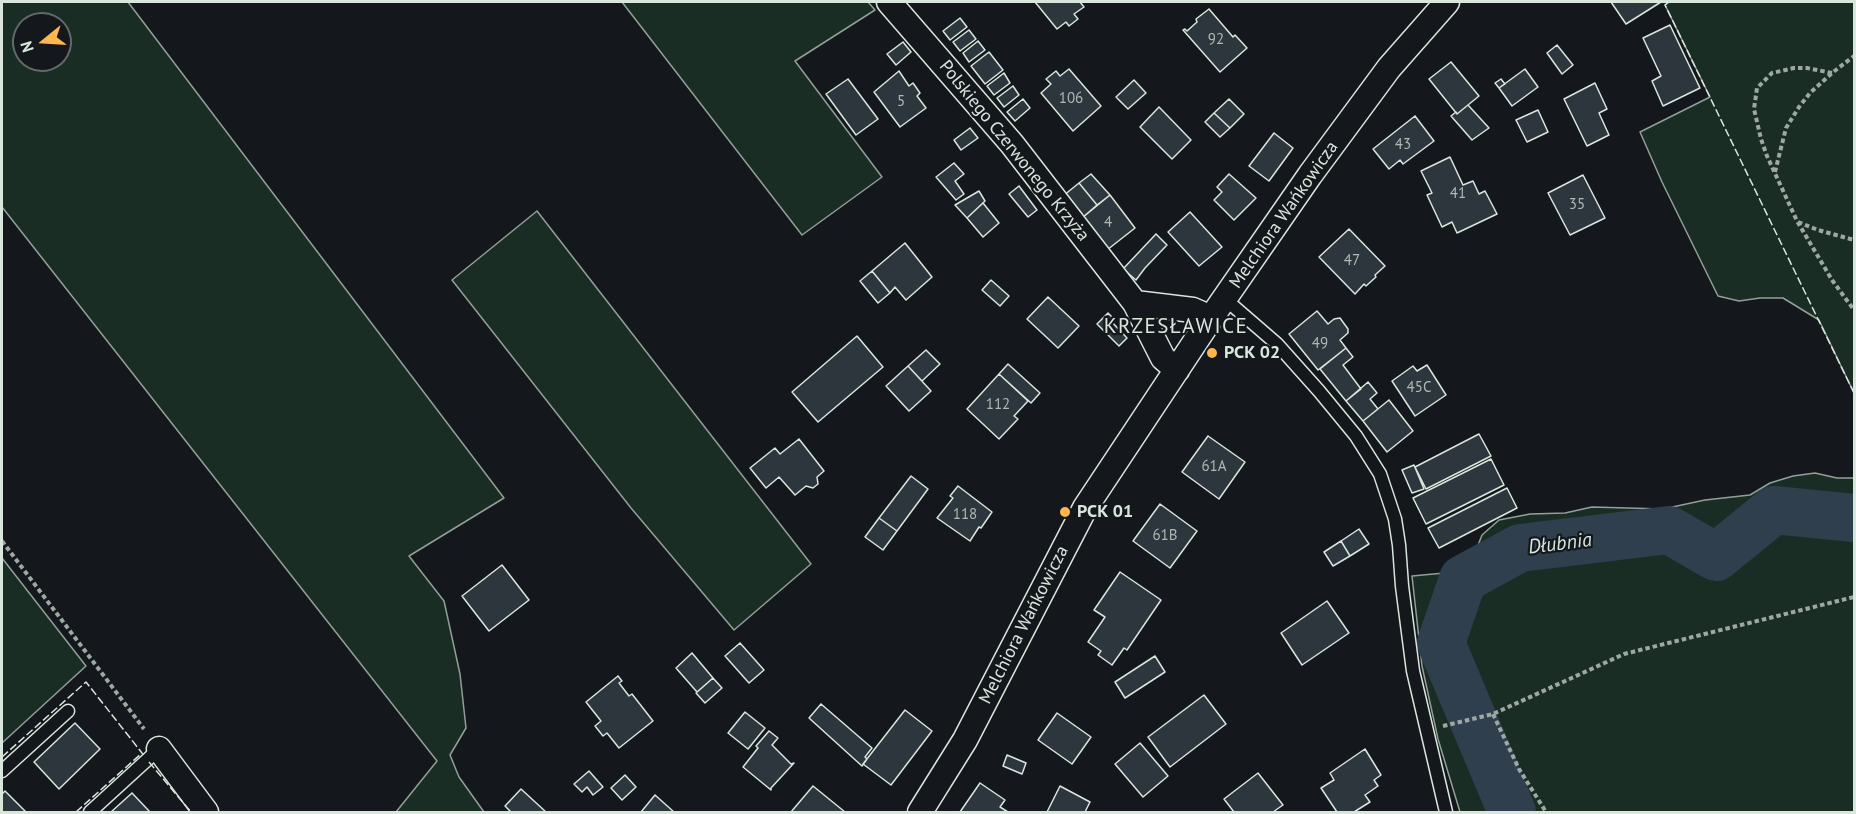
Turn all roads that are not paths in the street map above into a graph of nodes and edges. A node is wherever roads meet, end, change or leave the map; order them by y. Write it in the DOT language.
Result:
graph roads {
  1 [pos="889,2"];
  2 [pos="1447,2"];
  3 [pos="1225,299"];
  4 [pos="1135,303"];
  5 [pos="1211,318"];
  6 [pos="1177,370"];
  7 [pos="68,711"];
  8 [pos="159,749"];
  9 [pos="2,771"];
  10 [pos="1446,812"];
  11 [pos="90,813"];
  12 [pos="206,813"];
  13 [pos="920,813"];
  1 -- 4 [label="street, Polskiego Czerwonego Krzyża"];
  2 -- 3 [label="street, Melchiora Wańkowicza"];
  3 -- 5 [label="street, Melchiora Wańkowicza"];
  3 -- 10 [label="lane"];
  4 -- 5 [label="street"];
  4 -- 6 [label="street, Polskiego Czerwonego Krzyża"];
  5 -- 6 [label="street, Melchiora Wańkowicza"];
  6 -- 13 [label="street, Melchiora Wańkowicza"];
  7 -- 9 [label="lane"];
  8 -- 11 [label="lane"];
  8 -- 12 [label="street"];
}
